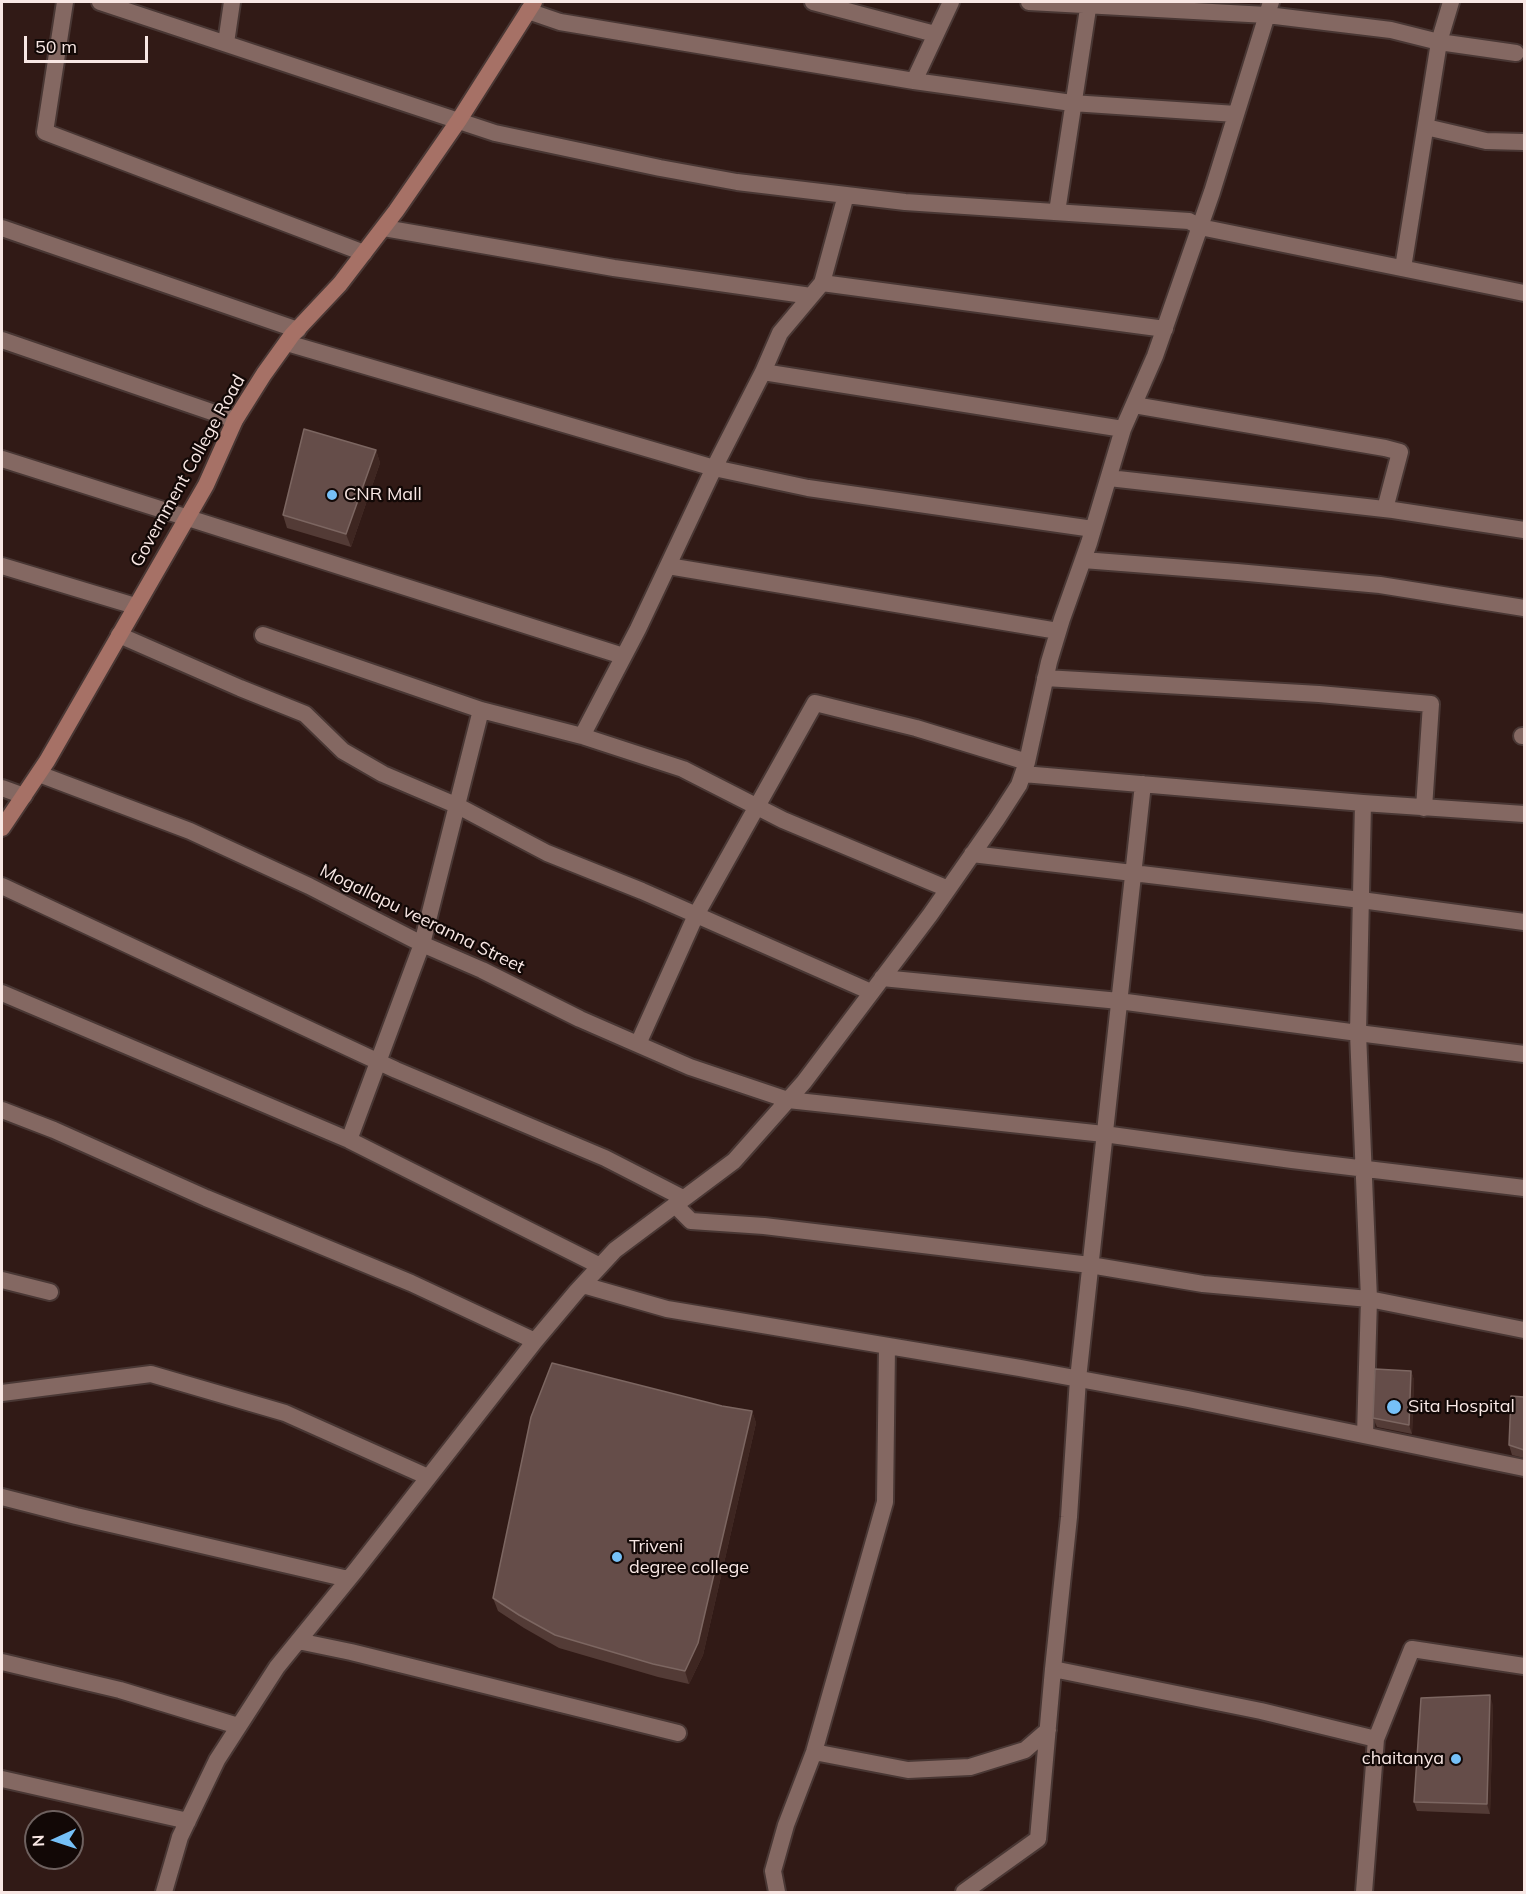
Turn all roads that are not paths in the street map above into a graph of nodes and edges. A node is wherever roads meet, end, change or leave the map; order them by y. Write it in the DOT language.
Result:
graph roads {
  1 [pos="65,2"];
  2 [pos="100,2"];
  3 [pos="232,2"];
  4 [pos="813,2"];
  5 [pos="951,2"];
  6 [pos="1029,2"];
  7 [pos="1451,2"];
  8 [pos="1089,3"];
  9 [pos="531,6"];
  10 [pos="1269,8"];
  11 [pos="935,34"];
  12 [pos="1439,42"];
  13 [pos="226,43"];
  14 [pos="1516,54"];
  15 [pos="914,81"];
  16 [pos="1072,103"];
  17 [pos="1236,114"];
  18 [pos="459,120"];
  19 [pos="1426,127"];
  20 [pos="1524,142"];
  21 [pos="846,195"];
  22 [pos="1058,212"];
  23 [pos="1200,227"];
  24 [pos="2,228"];
  25 [pos="384,228"];
  26 [pos="364,253"];
  27 [pos="1403,267"];
  28 [pos="822,283"];
  29 [pos="1524,293"];
  30 [pos="811,296"];
  31 [pos="1165,329"];
  32 [pos="292,336"];
  33 [pos="2,340"];
  34 [pos="763,372"];
  35 [pos="1134,405"];
  36 [pos="236,420"];
  37 [pos="1123,429"];
  38 [pos="2,459"];
  39 [pos="714,468"];
  40 [pos="1109,478"];
  41 [pos="1385,509"];
  42 [pos="188,517"];
  43 [pos="1093,529"];
  44 [pos="1524,530"];
  45 [pos="1083,560"];
  46 [pos="2,566"];
  47 [pos="668,566"];
  48 [pos="135,606"];
  49 [pos="1524,608"];
  50 [pos="1058,631"];
  51 [pos="119,635"];
  52 [pos="263,635"];
  53 [pos="623,656"];
  54 [pos="1045,678"];
  55 [pos="481,710"];
  56 [pos="582,736"];
  57 [pos="1025,768"];
  58 [pos="39,774"];
  59 [pos="1143,784"];
  60 [pos="2,788"];
  61 [pos="24,796"];
  62 [pos="1364,803"];
  63 [pos="458,806"];
  64 [pos="757,807"];
  65 [pos="1424,808"];
  66 [pos="1524,814"];
  67 [pos="2,828"];
  68 [pos="972,854"];
  69 [pos="1133,873"];
  70 [pos="2,886"];
  71 [pos="948,889"];
  72 [pos="1361,900"];
  73 [pos="696,915"];
  74 [pos="1524,922"];
  75 [pos="422,944"];
  76 [pos="882,978"];
  77 [pos="871,992"];
  78 [pos="2,993"];
  79 [pos="1119,1001"];
  80 [pos="1358,1033"];
  81 [pos="638,1044"];
  82 [pos="1524,1054"];
  83 [pos="378,1062"];
  84 [pos="788,1100"];
  85 [pos="2,1110"];
  86 [pos="1104,1134"];
  87 [pos="349,1140"];
  88 [pos="1364,1168"];
  89 [pos="1524,1188"];
  90 [pos="679,1202"];
  91 [pos="1090,1265"];
  92 [pos="600,1266"];
  93 [pos="2,1280"];
  94 [pos="583,1285"];
  95 [pos="50,1292"];
  96 [pos="1369,1299"];
  97 [pos="1524,1330"];
  98 [pos="535,1341"];
  99 [pos="887,1346"];
  100 [pos="1078,1379"];
  101 [pos="2,1393"];
  102 [pos="1365,1435"];
  103 [pos="1524,1468"];
  104 [pos="428,1477"];
  105 [pos="2,1497"];
  106 [pos="348,1579"];
  107 [pos="298,1641"];
  108 [pos="2,1662"];
  109 [pos="1524,1666"];
  110 [pos="1053,1669"];
  111 [pos="238,1726"];
  112 [pos="1048,1730"];
  113 [pos="678,1733"];
  114 [pos="1376,1739"];
  115 [pos="814,1752"];
  116 [pos="2,1779"];
  117 [pos="188,1821"];
  118 [pos="164,1893"];
  119 [pos="777,1893"];
  120 [pos="964,1893"];
  121 [pos="1364,1893"];
  1 -- 26 [label="street"];
  2 -- 13 [label="street"];
  3 -- 13 [label="street"];
  4 -- 11 [label="street"];
  5 -- 11 [label="street"];
  6 -- 8 [label="street"];
  7 -- 12 [label="street"];
  8 -- 10 [label="street"];
  8 -- 16 [label="street"];
  9 -- 15 [label="street"];
  9 -- 18 [label="main road, Government College Road"];
  10 -- 12 [label="street"];
  10 -- 17 [label="street"];
  11 -- 15 [label="street"];
  12 -- 14 [label="street"];
  12 -- 19 [label="street"];
  13 -- 18 [label="street"];
  15 -- 16 [label="street"];
  16 -- 17 [label="street"];
  16 -- 22 [label="street"];
  17 -- 23 [label="street"];
  18 -- 21 [label="street"];
  18 -- 25 [label="main road, Government College Road"];
  19 -- 20 [label="street"];
  19 -- 27 [label="street"];
  21 -- 22 [label="street"];
  21 -- 28 [label="street"];
  22 -- 23 [label="street"];
  23 -- 27 [label="street"];
  23 -- 31 [label="street"];
  24 -- 32 [label="street"];
  25 -- 26 [label="main road, Government College Road"];
  25 -- 30 [label="street"];
  26 -- 32 [label="main road, Government College Road"];
  27 -- 29 [label="street"];
  28 -- 30 [label="street"];
  28 -- 31 [label="street"];
  30 -- 34 [label="street"];
  31 -- 35 [label="street"];
  32 -- 36 [label="main road, Government College Road"];
  32 -- 39 [label="street"];
  33 -- 36 [label="street"];
  34 -- 37 [label="street"];
  34 -- 39 [label="street"];
  35 -- 37 [label="street"];
  35 -- 41 [label="street"];
  36 -- 42 [label="main road, Government College Road"];
  37 -- 40 [label="street"];
  38 -- 42 [label="street"];
  39 -- 43 [label="street"];
  39 -- 47 [label="street"];
  40 -- 41 [label="street"];
  40 -- 43 [label="street"];
  41 -- 44 [label="street"];
  42 -- 48 [label="main road, Government College Road"];
  42 -- 53 [label="street"];
  43 -- 45 [label="street"];
  45 -- 49 [label="street"];
  45 -- 50 [label="street"];
  46 -- 48 [label="street"];
  47 -- 50 [label="street"];
  47 -- 53 [label="street"];
  48 -- 51 [label="main road, Government College Road"];
  50 -- 54 [label="street"];
  51 -- 58 [label="main road, Government College Road"];
  51 -- 63 [label="street"];
  52 -- 55 [label="street"];
  53 -- 56 [label="street"];
  54 -- 57 [label="street"];
  54 -- 65 [label="street"];
  55 -- 56 [label="street"];
  55 -- 63 [label="street"];
  56 -- 64 [label="street"];
  57 -- 59 [label="street"];
  57 -- 64 [label="street"];
  57 -- 68 [label="street"];
  58 -- 61 [label="main road, Government College Road"];
  58 -- 75 [label="street, Mogallapu veeranna Street"];
  59 -- 62 [label="street"];
  59 -- 69 [label="street"];
  60 -- 61 [label="street"];
  61 -- 67 [label="main road, Government College Road"];
  62 -- 65 [label="street"];
  62 -- 72 [label="street"];
  63 -- 73 [label="street"];
  63 -- 75 [label="street"];
  64 -- 71 [label="street"];
  64 -- 73 [label="street"];
  65 -- 66 [label="street"];
  68 -- 69 [label="street"];
  68 -- 71 [label="street"];
  69 -- 72 [label="street"];
  69 -- 79 [label="street"];
  70 -- 83 [label="street"];
  71 -- 76 [label="street"];
  72 -- 74 [label="street"];
  72 -- 80 [label="street"];
  73 -- 77 [label="street"];
  73 -- 81 [label="street"];
  75 -- 81 [label="street, Mogallapu veeranna Street"];
  75 -- 83 [label="street"];
  76 -- 77 [label="street"];
  76 -- 79 [label="street"];
  77 -- 84 [label="street"];
  78 -- 87 [label="street"];
  79 -- 80 [label="street"];
  79 -- 86 [label="street"];
  80 -- 82 [label="street"];
  80 -- 88 [label="street"];
  81 -- 84 [label="street, Mogallapu veeranna Street"];
  83 -- 87 [label="street"];
  83 -- 90 [label="street"];
  84 -- 86 [label="street, Mogallapu veeranna Street"];
  84 -- 90 [label="street"];
  85 -- 98 [label="street"];
  86 -- 88 [label="street, Mogallapu veeranna Street"];
  86 -- 91 [label="street"];
  87 -- 92 [label="street"];
  88 -- 89 [label="street, Mogallapu veeranna Street"];
  88 -- 96 [label="street"];
  90 -- 91 [label="street"];
  90 -- 92 [label="street"];
  91 -- 96 [label="street"];
  91 -- 100 [label="street"];
  92 -- 94 [label="street"];
  93 -- 95 [label="street"];
  94 -- 98 [label="street"];
  94 -- 99 [label="street"];
  96 -- 97 [label="street"];
  96 -- 102 [label="street"];
  98 -- 104 [label="street"];
  99 -- 100 [label="street"];
  99 -- 115 [label="street"];
  100 -- 102 [label="street"];
  100 -- 110 [label="street"];
  101 -- 104 [label="street"];
  102 -- 103 [label="street"];
  104 -- 106 [label="street"];
  105 -- 106 [label="street"];
  106 -- 107 [label="street"];
  107 -- 111 [label="street"];
  107 -- 113 [label="street"];
  108 -- 111 [label="street"];
  109 -- 114 [label="street"];
  110 -- 112 [label="street"];
  110 -- 114 [label="street"];
  111 -- 117 [label="street"];
  112 -- 115 [label="street"];
  112 -- 120 [label="street"];
  114 -- 121 [label="street"];
  115 -- 119 [label="street"];
  116 -- 117 [label="street"];
  117 -- 118 [label="street"];
}
